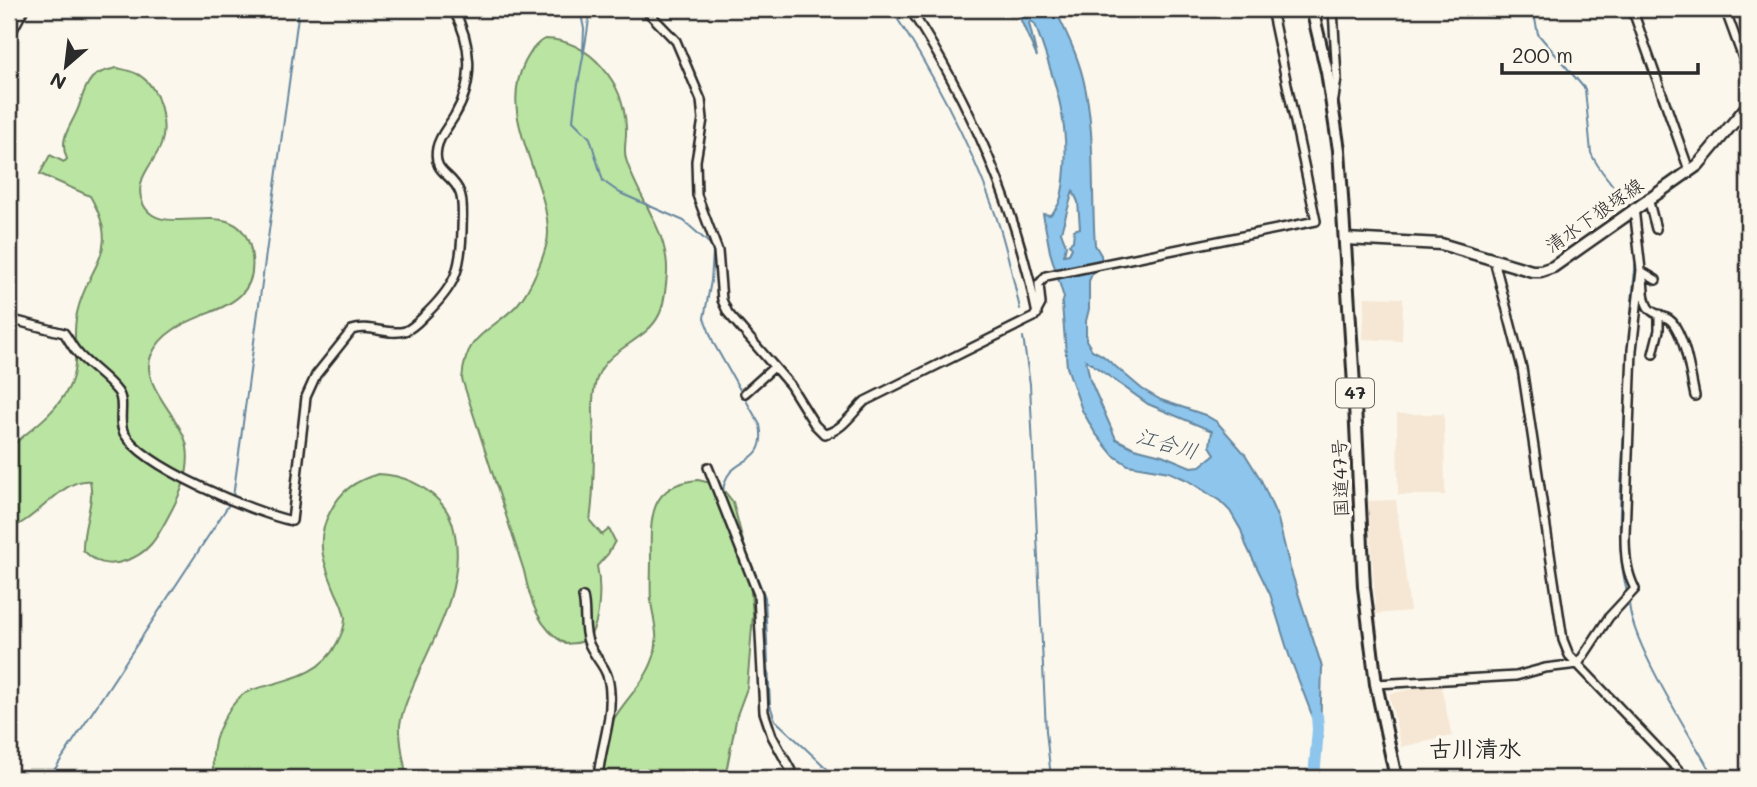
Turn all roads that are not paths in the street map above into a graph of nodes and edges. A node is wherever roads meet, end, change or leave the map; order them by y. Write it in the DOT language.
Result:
graph roads {
  1 [pos="24,9"];
  2 [pos="453,9"];
  3 [pos="645,9"];
  4 [pos="910,9"];
  5 [pos="1271,9"];
  6 [pos="1312,9"];
  7 [pos="1333,9"];
  8 [pos="1628,9"];
  9 [pos="1725,9"];
  10 [pos="9,37"];
  11 [pos="1748,72"];
  12 [pos="1748,105"];
  13 [pos="1332,106"];
  14 [pos="1689,170"];
  15 [pos="1648,198"];
  16 [pos="1630,210"];
  17 [pos="1656,229"];
  18 [pos="1346,239"];
  19 [pos="1494,260"];
  20 [pos="1641,270"];
  21 [pos="1656,280"];
  22 [pos="1037,314"];
  23 [pos="1659,314"];
  24 [pos="9,319"];
  25 [pos="1653,354"];
  26 [pos="774,367"];
  27 [pos="745,393"];
  28 [pos="1695,396"];
  29 [pos="708,467"];
  30 [pos="583,597"];
  31 [pos="1578,664"];
  32 [pos="1376,684"];
  33 [pos="598,778"];
  34 [pos="794,778"];
  35 [pos="1396,778"];
  36 [pos="1686,778"];
  1 -- 10 [label="street"];
  2 -- 24 [label="street"];
  3 -- 26 [label="street"];
  4 -- 22 [label="street"];
  5 -- 22 [label="street"];
  6 -- 13 [label="highway, 国道47号 / 47"];
  7 -- 13 [label="street"];
  8 -- 14 [label="street"];
  9 -- 11 [label="street"];
  12 -- 14 [label="main road, 清水下狼塚線"];
  13 -- 18 [label="highway, 国道47号 / 47"];
  14 -- 15 [label="main road, 清水下狼塚線"];
  15 -- 16 [label="main road, 清水下狼塚線"];
  15 -- 17 [label="street"];
  16 -- 19 [label="main road, 清水下狼塚線"];
  16 -- 20 [label="street"];
  18 -- 19 [label="main road, 清水下狼塚線"];
  18 -- 32 [label="highway, 国道47号 / 47"];
  19 -- 31 [label="street"];
  20 -- 21 [label="street"];
  20 -- 23 [label="street"];
  20 -- 31 [label="street"];
  22 -- 26 [label="street"];
  23 -- 25 [label="street"];
  23 -- 28 [label="street"];
  26 -- 27 [label="street"];
  29 -- 34 [label="street"];
  30 -- 33 [label="street"];
  31 -- 32 [label="street"];
  31 -- 36 [label="street"];
  32 -- 35 [label="highway, 国道47号 / 47"];
}
